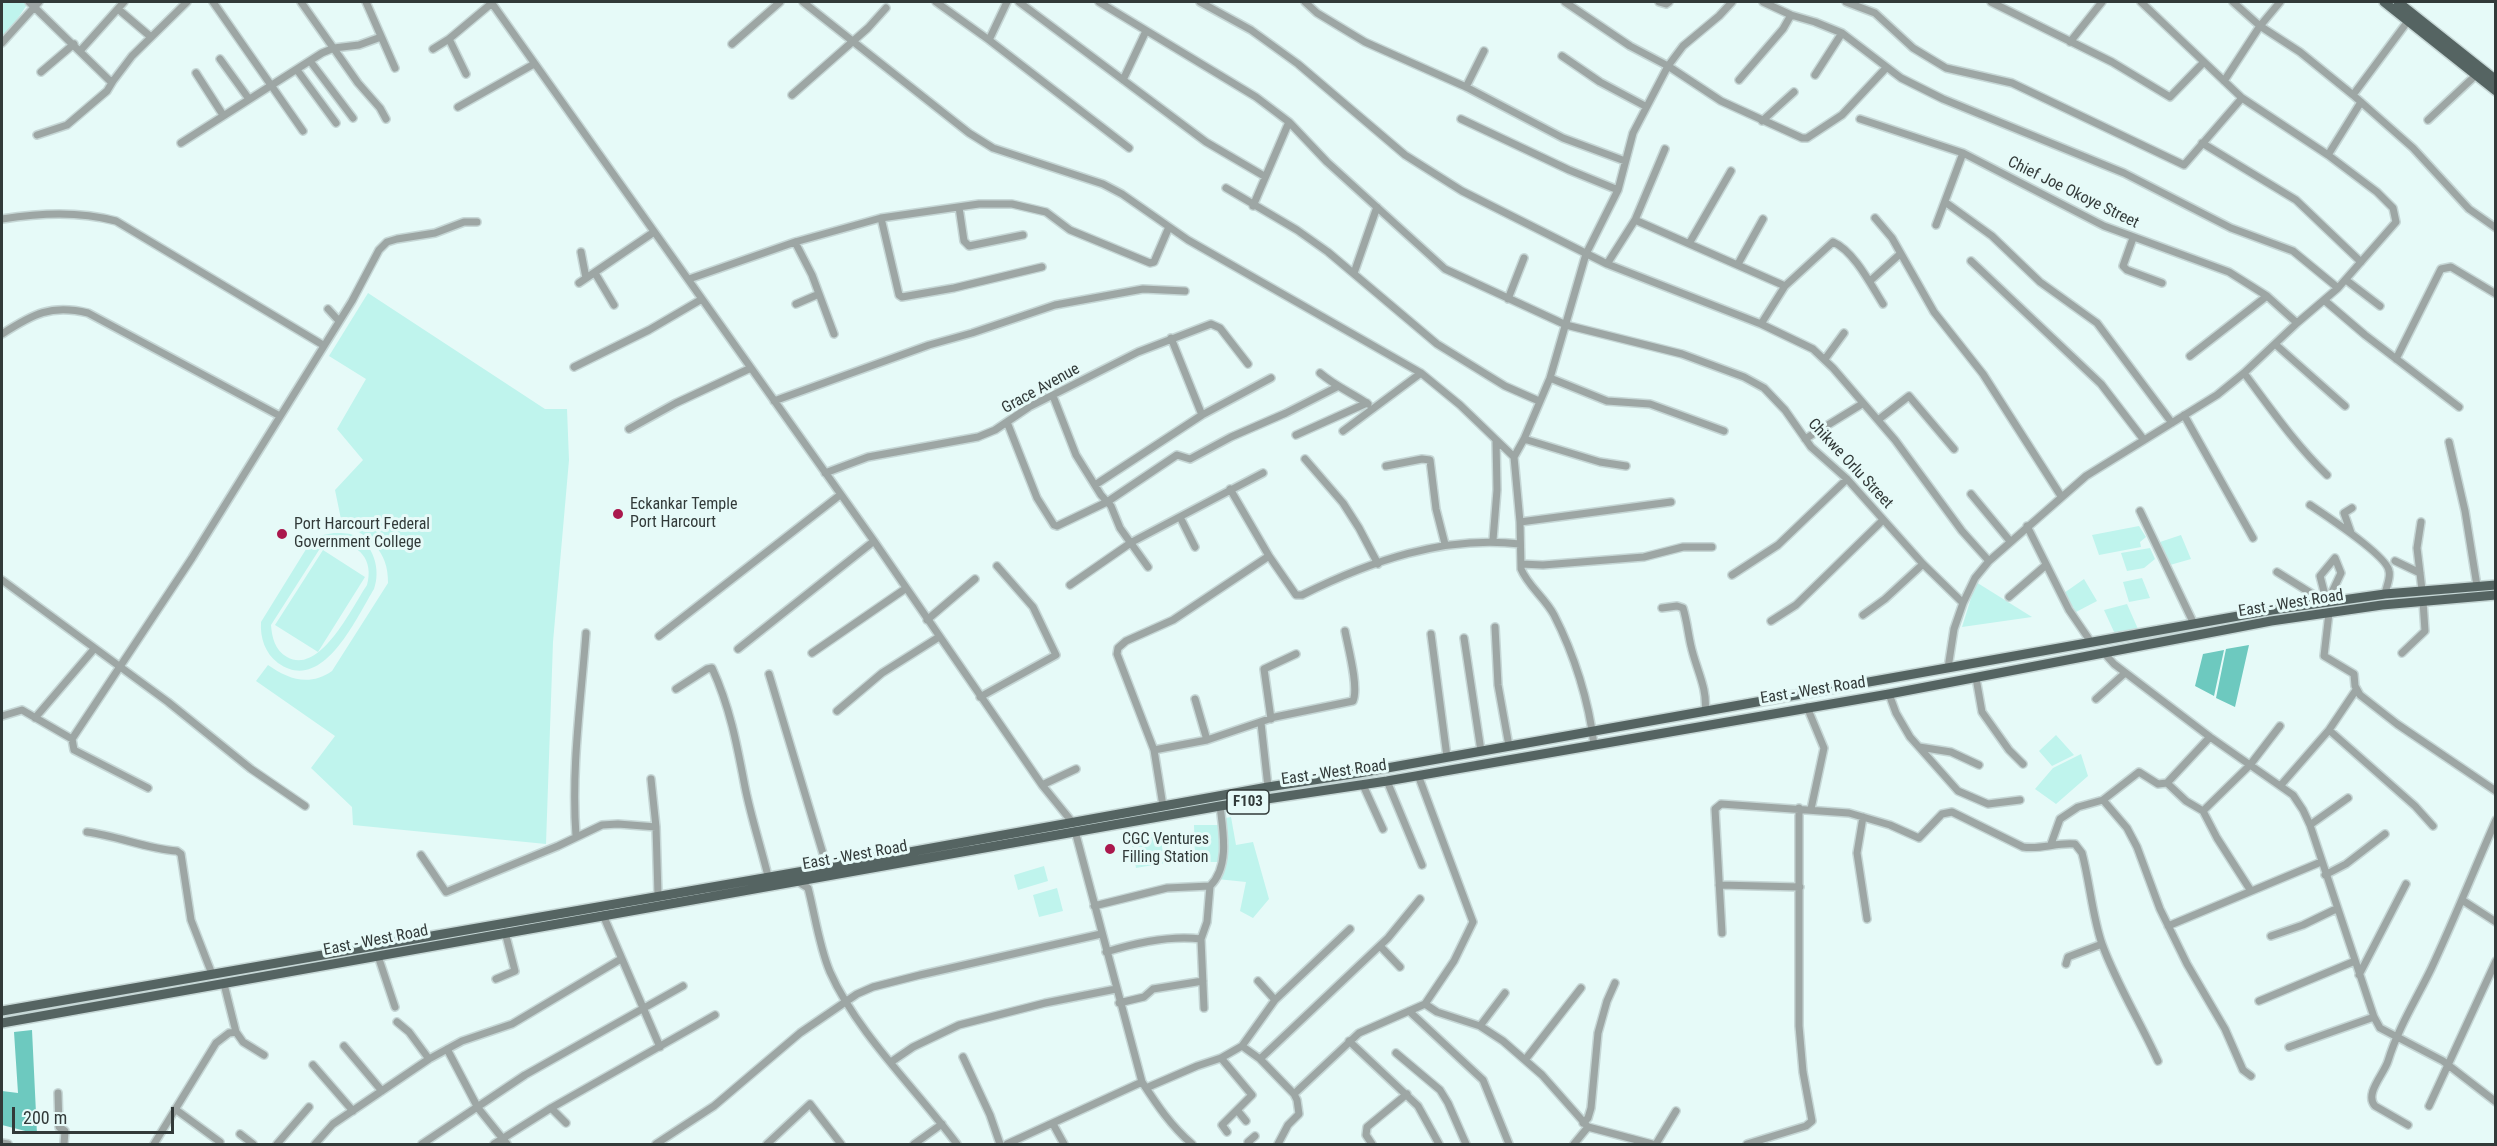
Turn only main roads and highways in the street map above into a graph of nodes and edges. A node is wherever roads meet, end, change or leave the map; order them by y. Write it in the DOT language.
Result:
graph roads {
  1 [pos="2384,2"];
  2 [pos="2398,2"];
  3 [pos="2496,80"];
  4 [pos="2496,91"];
  5 [pos="2496,585"];
  6 [pos="2496,595"];
  7 [pos="1074,827"];
  8 [pos="795,877"];
  9 [pos="2,1011"];
  10 [pos="2,1023"];
  1 -- 4 [label="main road"];
  2 -- 3 [label="main road"];
  5 -- 7 [label="main road, East - West Road / F103"];
  6 -- 7 [label="main road, East - West Road / F103"];
  7 -- 8 [label="main road, East - West Road / F103"];
  7 -- 8 [label="main road, East - West Road / F103"];
  8 -- 9 [label="main road, East - West Road / F103"];
  8 -- 10 [label="main road, East - West Road / F103"];
}
